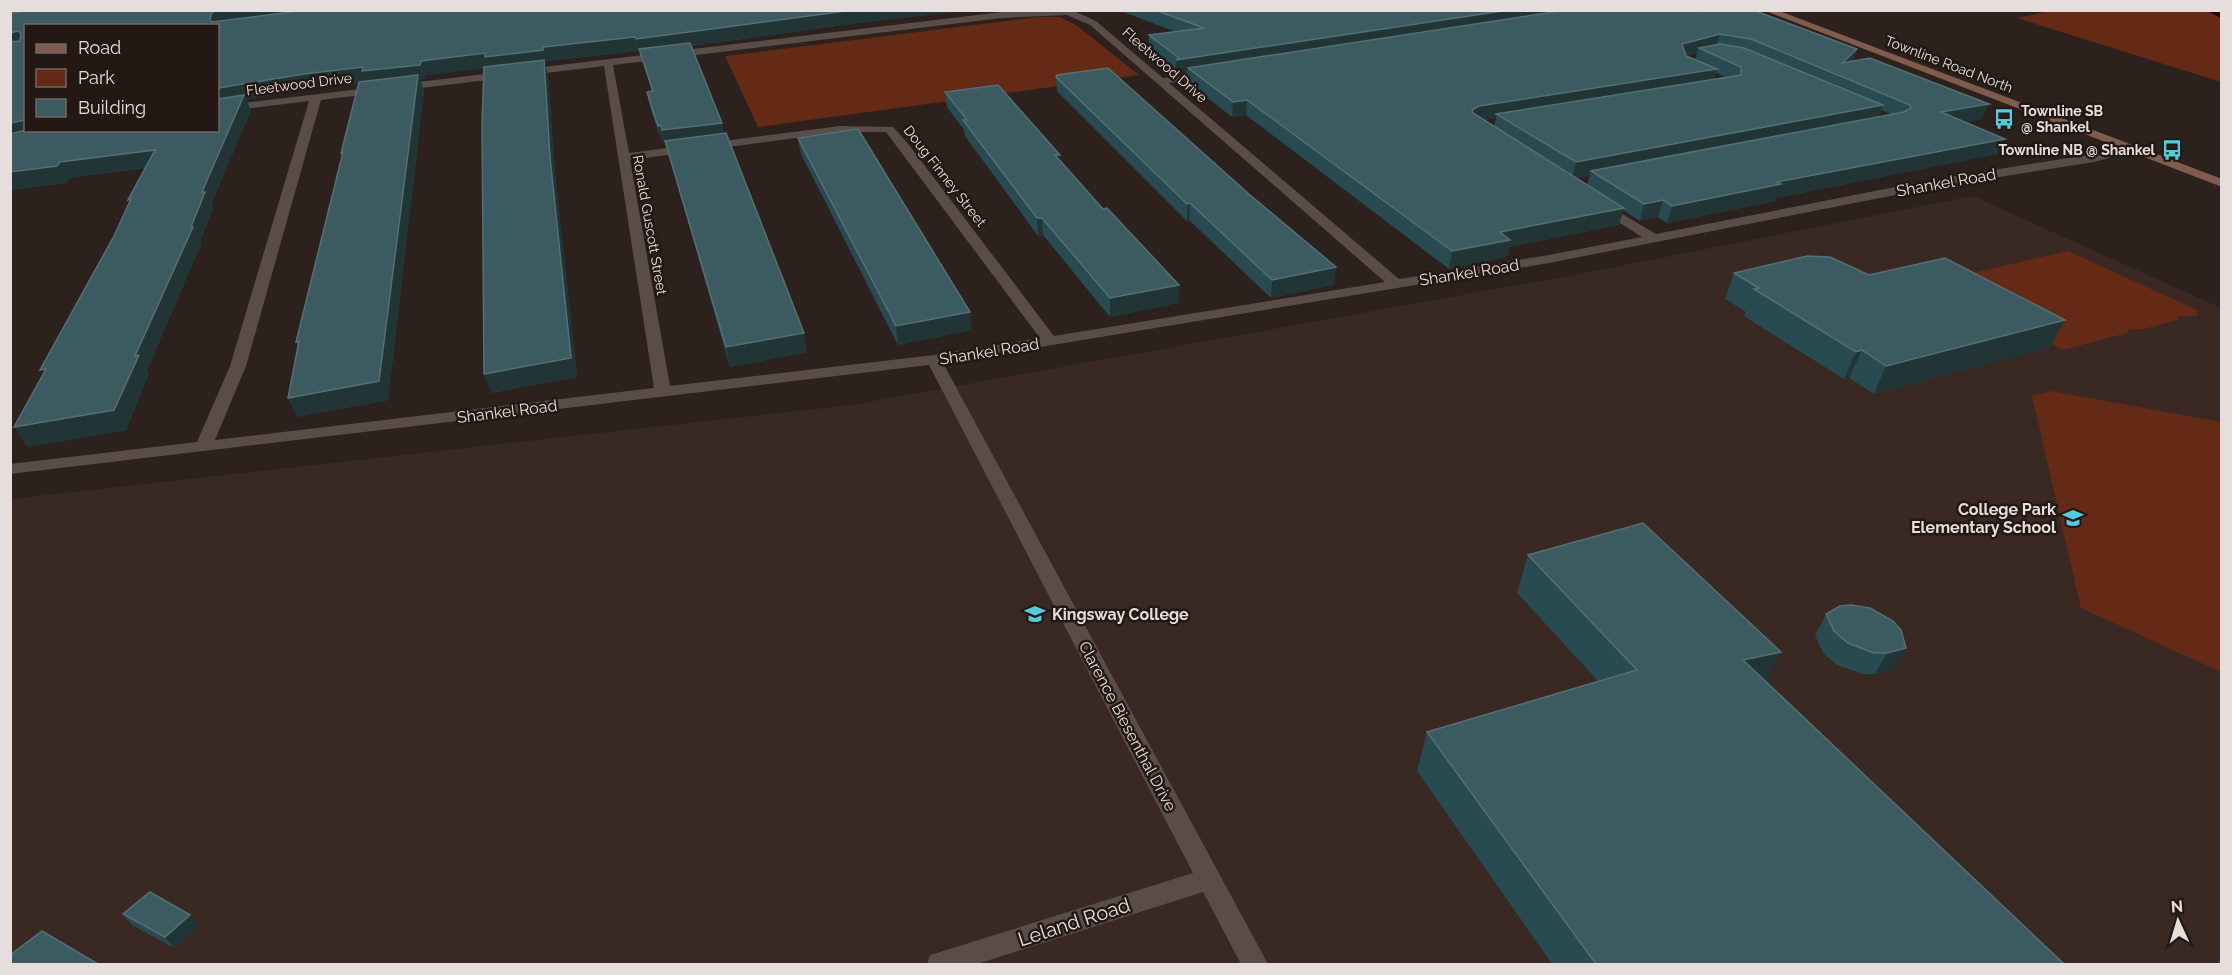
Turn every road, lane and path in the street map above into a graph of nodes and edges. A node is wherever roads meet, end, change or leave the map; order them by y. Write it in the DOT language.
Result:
graph roads {
  1 [pos="1767,10"];
  2 [pos="608,62"];
  3 [pos="1220,72"];
  4 [pos="1161,81"];
  5 [pos="316,97"];
  6 [pos="219,109"];
  7 [pos="2132,149"];
  8 [pos="624,157"];
  9 [pos="2222,183"];
  10 [pos="1588,197"];
  11 [pos="1653,238"];
  12 [pos="1396,284"];
  13 [pos="1050,341"];
  14 [pos="934,360"];
  15 [pos="663,392"];
  16 [pos="203,447"];
  17 [pos="10,469"];
  18 [pos="1209,879"];
  19 [pos="940,964"];
  20 [pos="1255,964"];
  1 -- 7 [label="main road, Townline Road North"];
  2 -- 4 [label="street, Fleetwood Drive"];
  2 -- 5 [label="street, Fleetwood Drive"];
  2 -- 8 [label="street, Ronald Guscott Street"];
  3 -- 4 [label="street"];
  4 -- 12 [label="street, Fleetwood Drive"];
  5 -- 6 [label="street, Fleetwood Drive"];
  5 -- 16 [label="street"];
  7 -- 9 [label="main road, Townline Road North"];
  7 -- 11 [label="street, Shankel Road"];
  8 -- 13 [label="street, Doug Finney Street"];
  8 -- 15 [label="street, Ronald Guscott Street"];
  10 -- 11 [label="street"];
  11 -- 12 [label="street, Shankel Road"];
  12 -- 13 [label="street, Shankel Road"];
  13 -- 14 [label="street, Shankel Road"];
  14 -- 15 [label="street, Shankel Road"];
  14 -- 18 [label="street, Clarence Biesenthal Drive"];
  15 -- 16 [label="street, Shankel Road"];
  16 -- 17 [label="street"];
  18 -- 19 [label="street, Leland Road"];
  18 -- 20 [label="street, Clarence Biesenthal Drive"];
}
